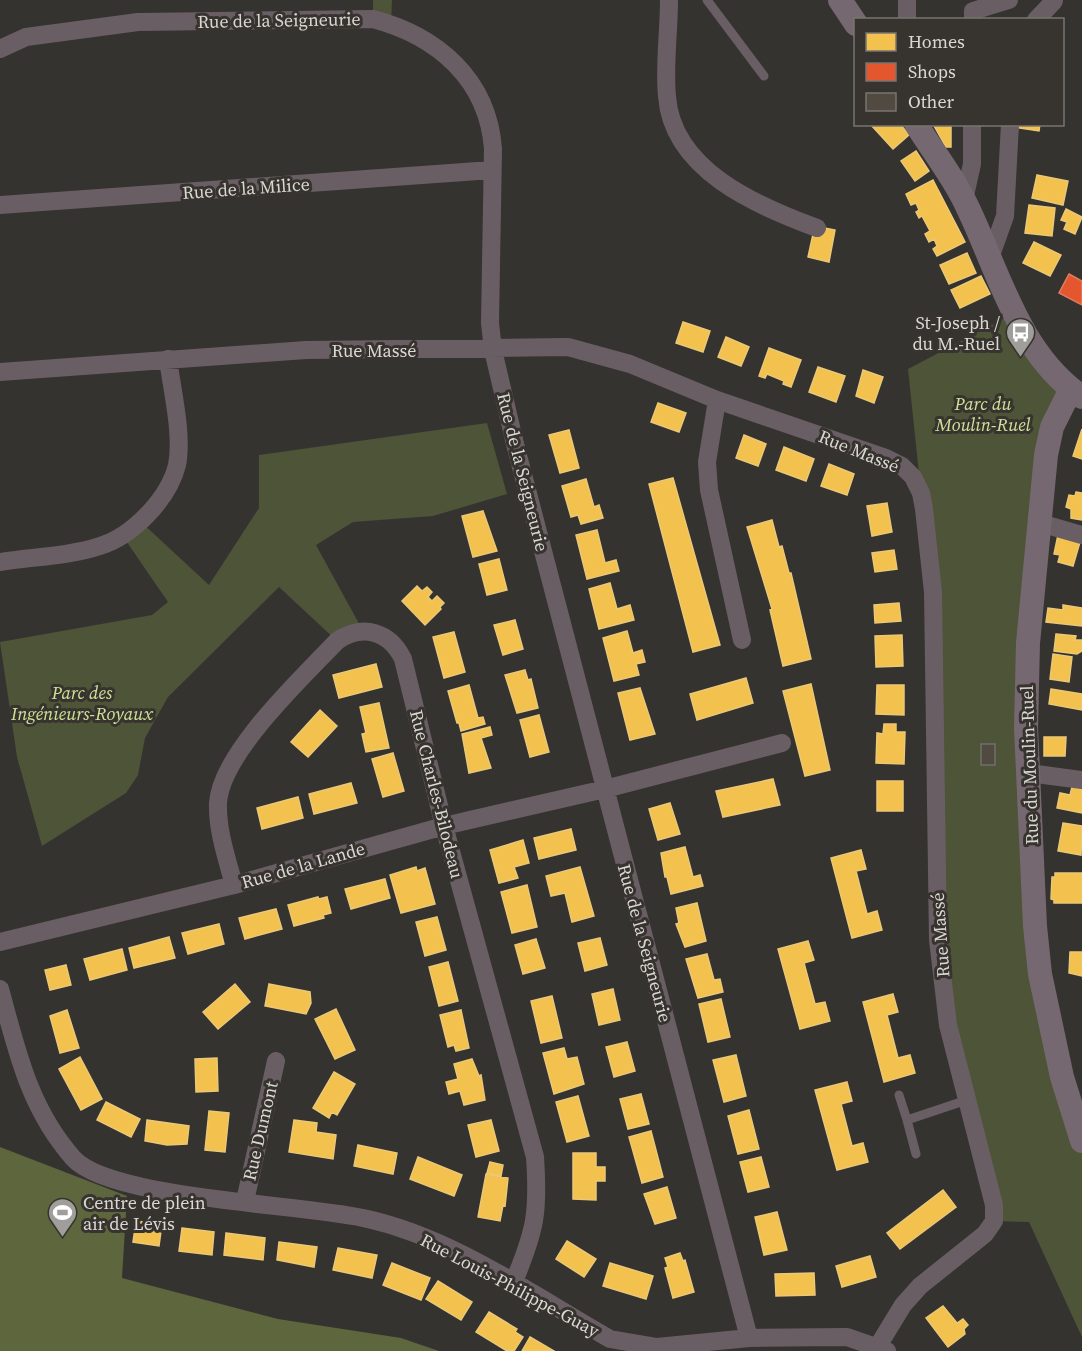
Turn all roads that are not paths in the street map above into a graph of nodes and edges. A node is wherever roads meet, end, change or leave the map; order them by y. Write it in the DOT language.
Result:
graph roads {
  1 [pos="669,0"];
  2 [pos="707,0"];
  3 [pos="840,0"];
  4 [pos="907,0"];
  5 [pos="1009,0"];
  6 [pos="1054,1"];
  7 [pos="973,10"];
  8 [pos="907,18"];
  9 [pos="1038,18"];
  10 [pos="854,22"];
  11 [pos="0,49"];
  12 [pos="764,76"];
  13 [pos="917,126"];
  14 [pos="972,126"];
  15 [pos="1010,126"];
  16 [pos="492,170"];
  17 [pos="964,200"];
  18 [pos="0,205"];
  19 [pos="817,228"];
  20 [pos="990,258"];
  21 [pos="493,350"];
  22 [pos="168,359"];
  23 [pos="0,372"];
  24 [pos="1076,393"];
  25 [pos="717,400"];
  26 [pos="1040,523"];
  27 [pos="1082,535"];
  28 [pos="0,562"];
  29 [pos="742,640"];
  30 [pos="782,743"];
  31 [pos="1029,773"];
  32 [pos="1082,780"];
  33 [pos="605,789"];
  34 [pos="444,826"];
  35 [pos="234,885"];
  36 [pos="0,942"];
  37 [pos="0,989"];
  38 [pos="276,1061"];
  39 [pos="899,1095"];
  40 [pos="967,1100"];
  41 [pos="907,1120"];
  42 [pos="1082,1141"];
  43 [pos="916,1154"];
  44 [pos="245,1201"];
  45 [pos="513,1284"];
  46 [pos="748,1338"];
  47 [pos="883,1348"];
  1 -- 19 [label="street"];
  2 -- 12 [label="lane"];
  3 -- 10 [label="street"];
  4 -- 8 [label="street"];
  5 -- 7 [label="street"];
  6 -- 9 [label="street"];
  11 -- 16 [label="street, Rue de la Seigneurie"];
  13 -- 17 [label="street"];
  14 -- 17 [label="street"];
  15 -- 20 [label="street"];
  16 -- 18 [label="street, Rue de la Milice"];
  16 -- 21 [label="street, Rue de la Seigneurie"];
  17 -- 20 [label="street"];
  20 -- 24 [label="street"];
  21 -- 22 [label="street, Rue Massé"];
  21 -- 25 [label="street, Rue Massé"];
  21 -- 33 [label="street, Rue de la Seigneurie"];
  22 -- 23 [label="street, Rue Massé"];
  22 -- 28 [label="street"];
  24 -- 26 [label="street, Rue du Moulin-Ruel"];
  25 -- 29 [label="street"];
  25 -- 40 [label="street, Rue Massé"];
  26 -- 27 [label="street"];
  26 -- 31 [label="street, Rue du Moulin-Ruel"];
  30 -- 33 [label="street, Rue de la Lande"];
  31 -- 32 [label="street"];
  31 -- 42 [label="street, Rue du Moulin-Ruel"];
  33 -- 34 [label="street, Rue de la Lande"];
  33 -- 46 [label="street, Rue de la Seigneurie"];
  34 -- 35 [label="street, Rue de la Lande"];
  34 -- 35 [label="street, Rue Charles-Bilodeau"];
  34 -- 45 [label="street, Rue Charles-Bilodeau"];
  35 -- 36 [label="street, Rue de la Lande"];
  37 -- 44 [label="street, Rue Louis-Philippe-Guay"];
  38 -- 44 [label="street, Rue Dumont"];
  39 -- 41 [label="lane"];
  40 -- 41 [label="lane"];
  40 -- 47 [label="street, Rue Massé"];
  41 -- 43 [label="lane"];
  44 -- 45 [label="street, Rue Louis-Philippe-Guay"];
  45 -- 46 [label="street, Rue Louis-Philippe-Guay"];
  46 -- 47 [label="street, Rue Louis-Philippe-Guay"];
}
